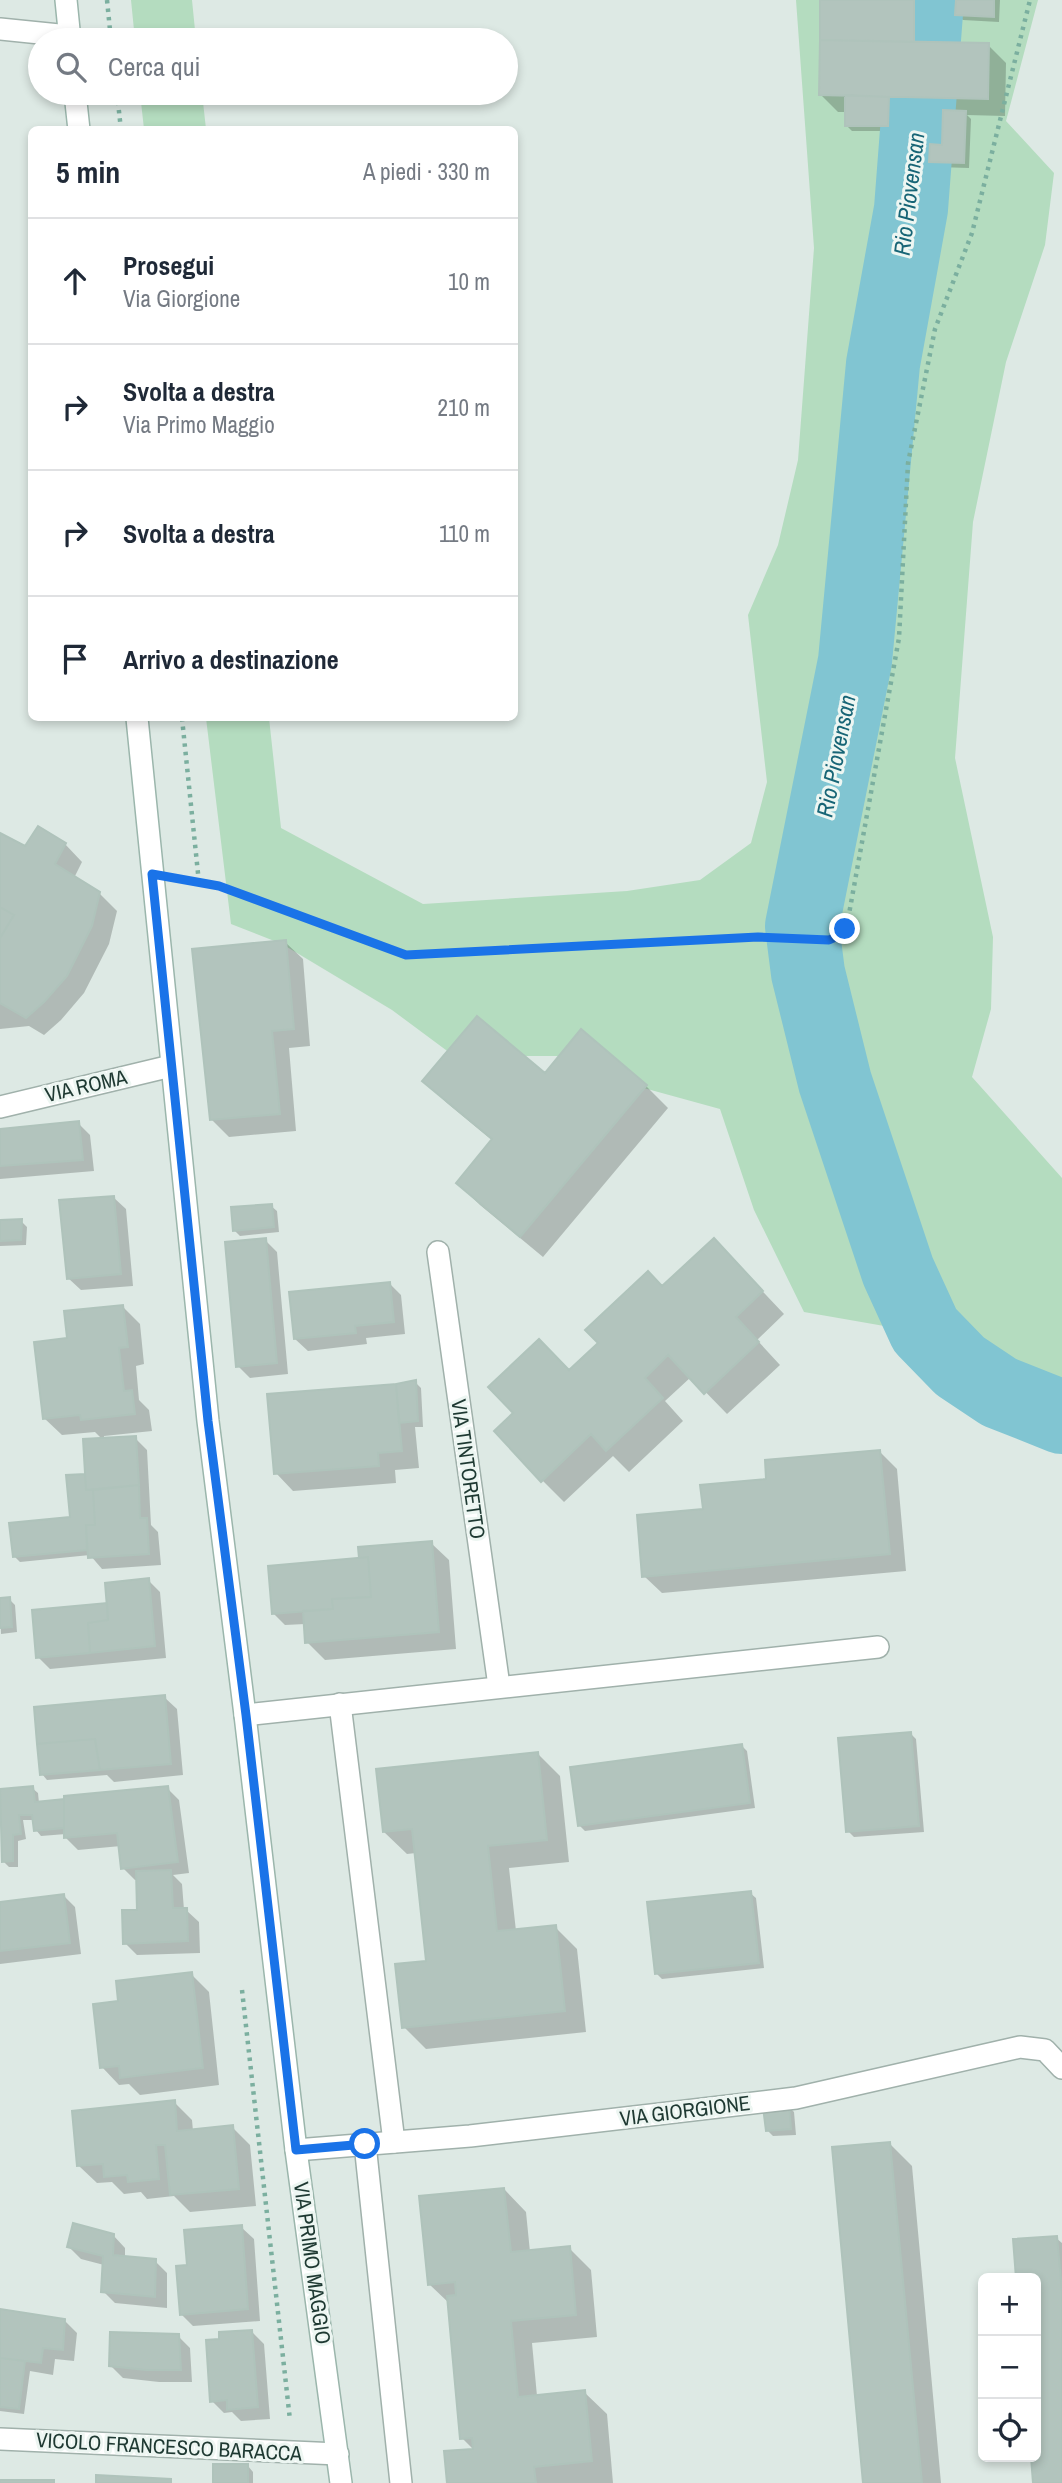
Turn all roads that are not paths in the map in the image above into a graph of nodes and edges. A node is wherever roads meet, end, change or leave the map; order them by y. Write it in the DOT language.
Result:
graph roads {
  1 [pos="66,0"];
  2 [pos="68,28"];
  3 [pos="0,29"];
  4 [pos="28,33"];
  5 [pos="76,105"];
  6 [pos="79,126"];
  7 [pos="137,721"];
  8 [pos="171,1066"];
  9 [pos="0,1107"];
  10 [pos="438,1252"];
  11 [pos="878,1647"];
  12 [pos="499,1686"];
  13 [pos="340,1704"];
  14 [pos="246,1715"];
  15 [pos="1062,2068"];
  16 [pos="394,2143"];
  17 [pos="365,2144"];
  18 [pos="296,2150"];
  19 [pos="0,2440"];
  20 [pos="338,2454"];
  21 [pos="341,2483"];
  22 [pos="401,2483"];
  1 -- 2 [label="street"];
  3 -- 4 [label="street"];
  5 -- 6 [label="street"];
  7 -- 8 [label="street, VIA PRIMO MAGGIO"];
  8 -- 9 [label="street, VIA ROMA"];
  8 -- 14 [label="street, VIA PRIMO MAGGIO"];
  10 -- 12 [label="street, VIA TINTORETTO"];
  11 -- 12 [label="street"];
  12 -- 13 [label="street"];
  13 -- 14 [label="street"];
  13 -- 16 [label="street"];
  14 -- 18 [label="street, VIA PRIMO MAGGIO"];
  15 -- 16 [label="street, VIA GIORGIONE"];
  16 -- 17 [label="street, VIA GIORGIONE"];
  17 -- 18 [label="street, VIA GIORGIONE"];
  17 -- 22 [label="street"];
  18 -- 20 [label="street, VIA PRIMO MAGGIO"];
  19 -- 20 [label="street, VICOLO FRANCESCO BARACCA"];
  20 -- 21 [label="street, VIA PRIMO MAGGIO"];
}
